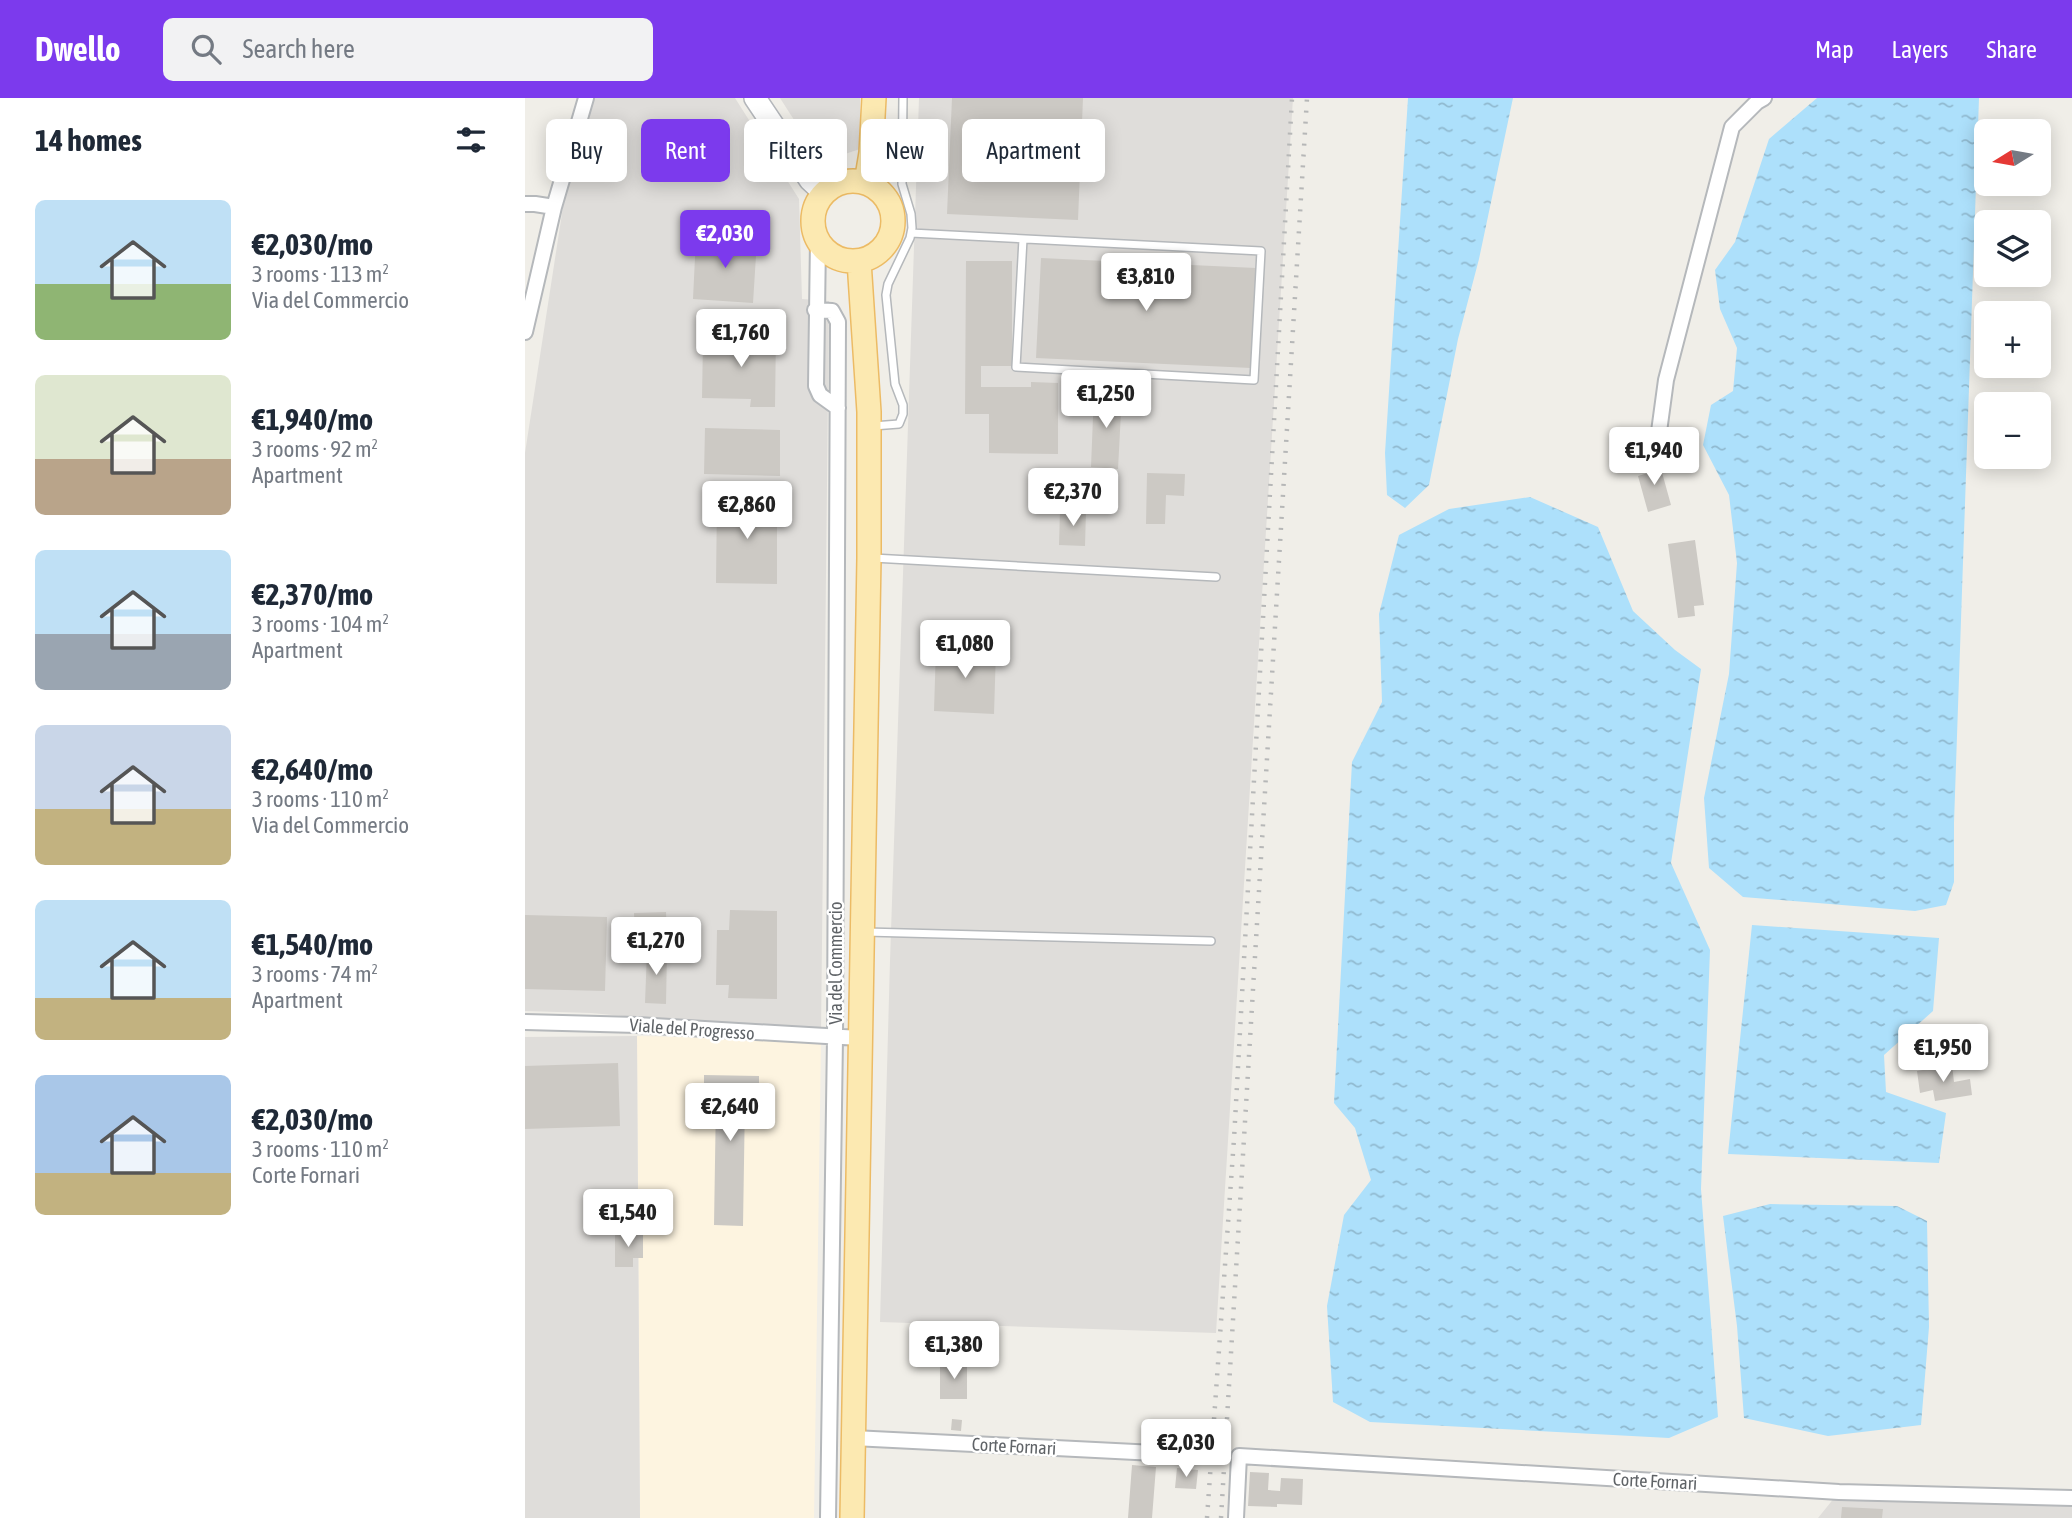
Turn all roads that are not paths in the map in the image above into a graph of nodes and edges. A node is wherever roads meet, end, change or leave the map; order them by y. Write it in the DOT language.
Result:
graph roads {
  1 [pos="586,98"];
  2 [pos="755,98"];
  3 [pos="874,98"];
  4 [pos="903,98"];
  5 [pos="1763,98"];
  6 [pos="866,183"];
  7 [pos="824,193"];
  8 [pos="525,204"];
  9 [pos="554,207"];
  10 [pos="911,233"];
  11 [pos="1023,239"];
  12 [pos="817,240"];
  13 [pos="859,261"];
  14 [pos="815,310"];
  15 [pos="525,332"];
  16 [pos="838,408"];
  17 [pos="869,426"];
  18 [pos="1658,439"];
  19 [pos="869,558"];
  20 [pos="1216,576"];
  21 [pos="862,932"];
  22 [pos="1212,941"];
  23 [pos="525,1022"];
  24 [pos="835,1038"];
  25 [pos="860,1038"];
  26 [pos="853,1438"];
  27 [pos="1175,1454"];
  28 [pos="2072,1498"];
  29 [pos="828,1518"];
  30 [pos="852,1518"];
  31 [pos="1236,1518"];
  1 -- 9 [label="street"];
  2 -- 7 [label="street"];
  3 -- 6 [label="main road"];
  4 -- 10 [label="lane"];
  5 -- 18 [label="street"];
  6 -- 7 [label="main road"];
  6 -- 13 [label="main road"];
  7 -- 12 [label="main road"];
  8 -- 9 [label="street"];
  9 -- 15 [label="street"];
  10 -- 11 [label="lane"];
  10 -- 17 [label="lane"];
  11 -- 11 [label="lane"];
  12 -- 13 [label="main road"];
  12 -- 14 [label="street"];
  13 -- 17 [label="main road"];
  14 -- 16 [label="street"];
  14 -- 16 [label="street, Via del Commercio"];
  16 -- 24 [label="street, Via del Commercio"];
  17 -- 19 [label="main road"];
  19 -- 20 [label="lane"];
  19 -- 21 [label="main road"];
  21 -- 22 [label="lane"];
  21 -- 25 [label="main road"];
  23 -- 24 [label="street, Viale del Progresso"];
  24 -- 25 [label="street, Viale del Progresso"];
  24 -- 29 [label="street, Via del Commercio"];
  25 -- 26 [label="main road"];
  26 -- 27 [label="street, Corte Fornari"];
  26 -- 30 [label="main road"];
  28 -- 31 [label="street, Corte Fornari"];
}
